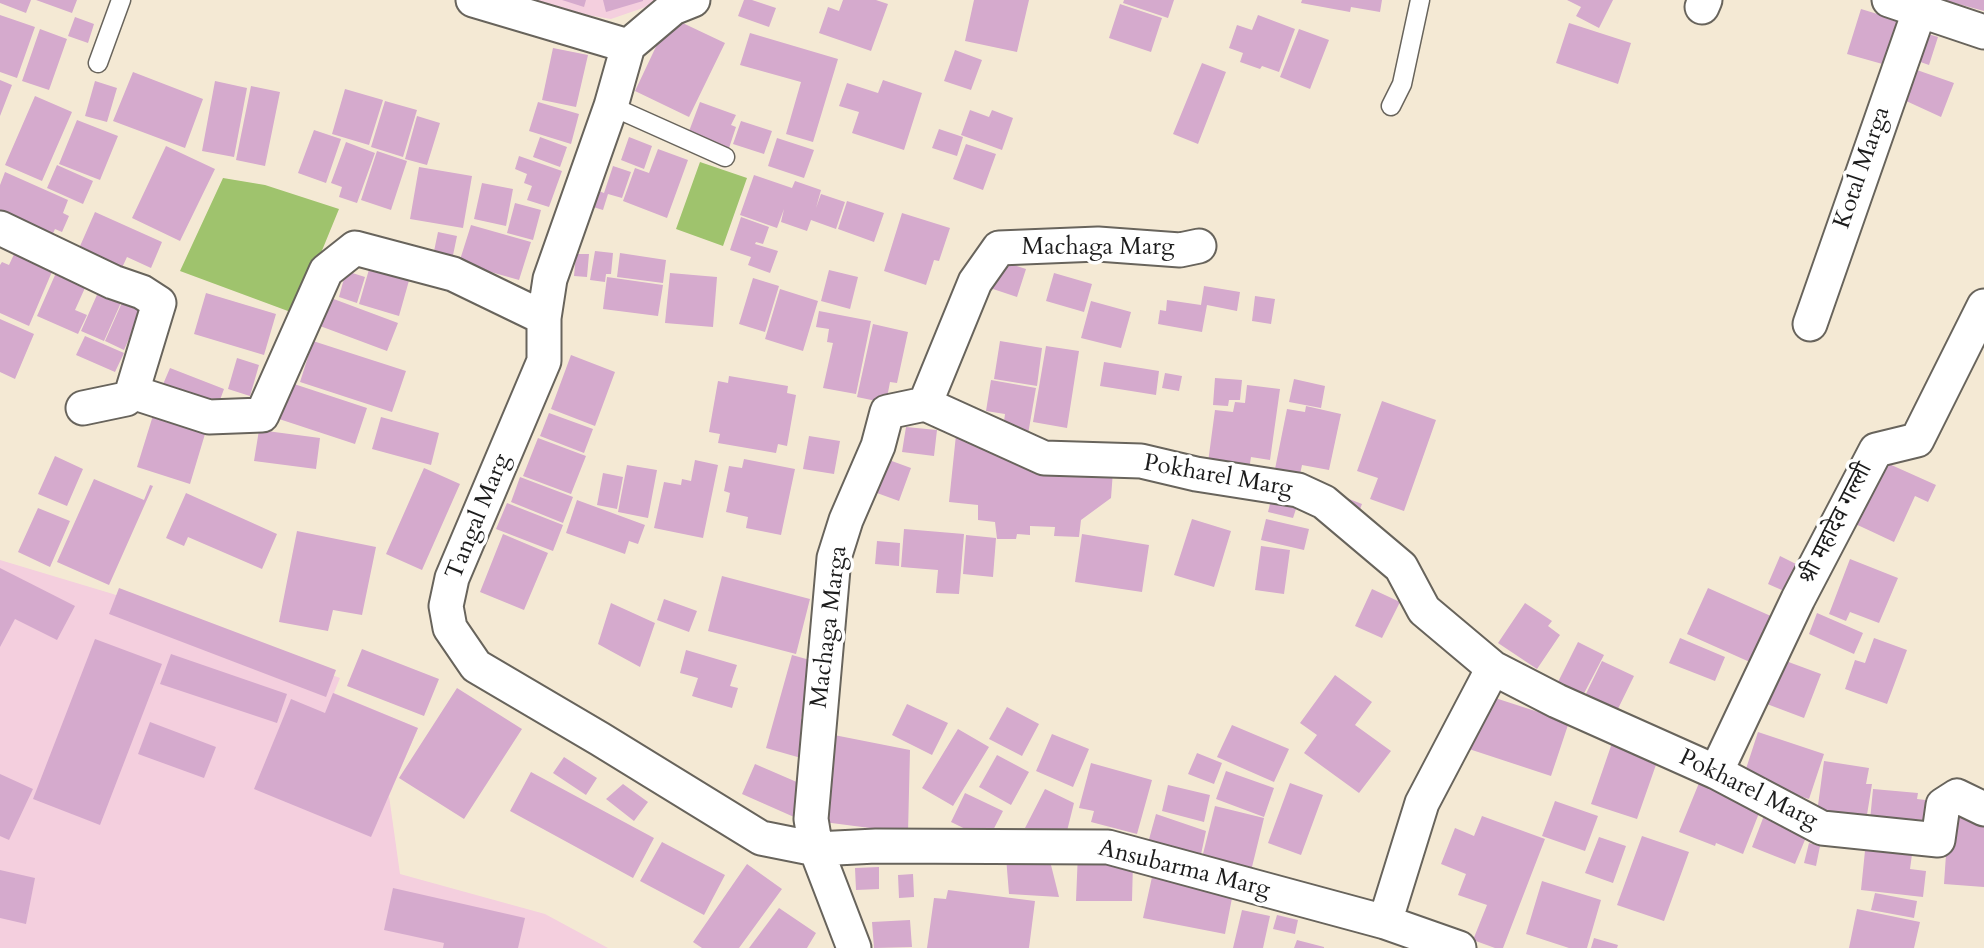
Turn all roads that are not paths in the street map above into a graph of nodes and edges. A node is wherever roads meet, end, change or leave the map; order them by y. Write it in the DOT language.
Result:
graph roads {
  1 [pos="121,0"];
  2 [pos="473,0"];
  3 [pos="693,0"];
  4 [pos="1420,0"];
  5 [pos="1904,6"];
  6 [pos="1984,32"];
  7 [pos="628,47"];
  8 [pos="98,63"];
  9 [pos="611,106"];
  10 [pos="1391,106"];
  11 [pos="725,157"];
  12 [pos="0,228"];
  13 [pos="1199,246"];
  14 [pos="1984,306"];
  15 [pos="544,318"];
  16 [pos="1810,324"];
  17 [pos="132,392"];
  18 [pos="925,404"];
  19 [pos="83,408"];
  20 [pos="1493,668"];
  21 [pos="1716,772"];
  22 [pos="1984,808"];
  23 [pos="816,849"];
  24 [pos="1385,922"];
  25 [pos="854,948"];
  26 [pos="1459,948"];
  1 -- 8 [label="lane"];
  2 -- 7 [label="street"];
  3 -- 7 [label="street"];
  4 -- 10 [label="lane"];
  5 -- 6 [label="street"];
  5 -- 16 [label="street, Kotal Marga"];
  7 -- 9 [label="street, Tangal Marg"];
  9 -- 11 [label="lane"];
  9 -- 15 [label="street, Tangal Marg"];
  12 -- 17 [label="street"];
  13 -- 18 [label="street, Machaga Marg"];
  14 -- 21 [label="street, श्री महादेव गल्ली"];
  15 -- 17 [label="street"];
  15 -- 23 [label="street, Tangal Marg"];
  17 -- 19 [label="street"];
  18 -- 20 [label="street, Pokharel Marg"];
  18 -- 23 [label="street, Machaga Marga"];
  20 -- 21 [label="street, Pokharel Marg"];
  20 -- 24 [label="street"];
  21 -- 22 [label="street, Pokharel Marg"];
  23 -- 24 [label="street, Ansubarma Marg"];
  23 -- 25 [label="street"];
  24 -- 26 [label="street, Ansubarma Marg"];
}
